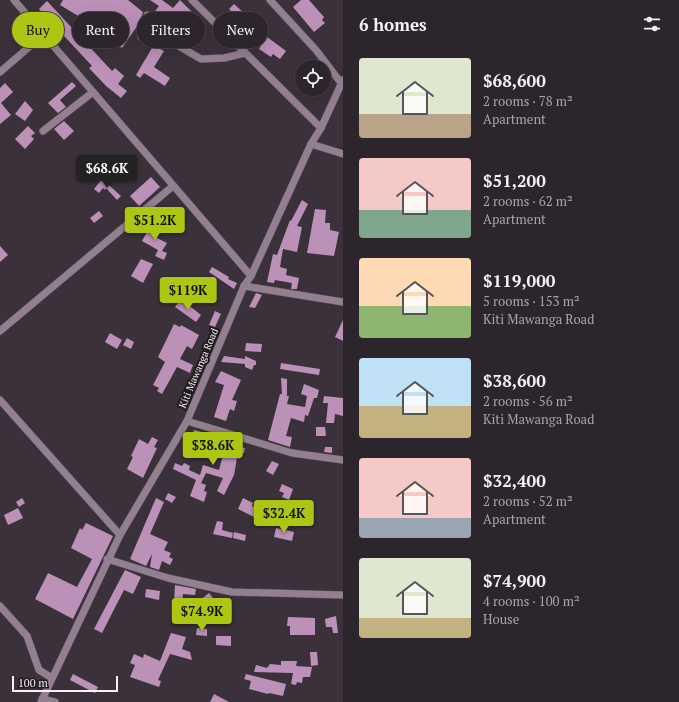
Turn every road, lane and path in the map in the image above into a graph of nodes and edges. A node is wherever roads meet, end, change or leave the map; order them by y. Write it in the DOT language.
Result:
graph roads {
  1 [pos="14,0"];
  2 [pos="192,0"];
  3 [pos="270,0"];
  4 [pos="24,12"];
  5 [pos="28,48"];
  6 [pos="54,48"];
  7 [pos="182,48"];
  8 [pos="245,53"];
  9 [pos="0,72"];
  10 [pos="342,81"];
  11 [pos="93,92"];
  12 [pos="321,128"];
  13 [pos="43,131"];
  14 [pos="311,144"];
  15 [pos="343,154"];
  16 [pos="173,186"];
  17 [pos="251,276"];
  18 [pos="244,286"];
  19 [pos="343,302"];
  20 [pos="0,331"];
  21 [pos="0,400"];
  22 [pos="187,421"];
  23 [pos="343,460"];
  24 [pos="120,535"];
  25 [pos="107,559"];
  26 [pos="343,595"];
  27 [pos="0,606"];
  28 [pos="52,678"];
  29 [pos="41,701"];
  30 [pos="54,702"];
  1 -- 4 [label="street"];
  2 -- 8 [label="street"];
  3 -- 10 [label="street"];
  5 -- 9 [label="street"];
  6 -- 11 [label="street"];
  7 -- 8 [label="street"];
  8 -- 12 [label="street"];
  10 -- 12 [label="street, Kiti Mawanga Road"];
  11 -- 13 [label="street"];
  11 -- 16 [label="street"];
  12 -- 14 [label="street, Kiti Mawanga Road"];
  14 -- 15 [label="street"];
  14 -- 17 [label="street, Kiti Mawanga Road"];
  16 -- 17 [label="street"];
  16 -- 20 [label="street"];
  17 -- 18 [label="street, Kiti Mawanga Road"];
  18 -- 19 [label="street"];
  18 -- 22 [label="street, Kiti Mawanga Road"];
  21 -- 24 [label="street"];
  22 -- 23 [label="street"];
  22 -- 24 [label="street, Kiti Mawanga Road"];
  24 -- 25 [label="street, Kiti Mawanga Road"];
  25 -- 26 [label="street"];
  25 -- 28 [label="street, Kiti Mawanga Road"];
  27 -- 28 [label="street"];
  28 -- 29 [label="street, Kiti Mawanga Road"];
  29 -- 30 [label="street"];
}
